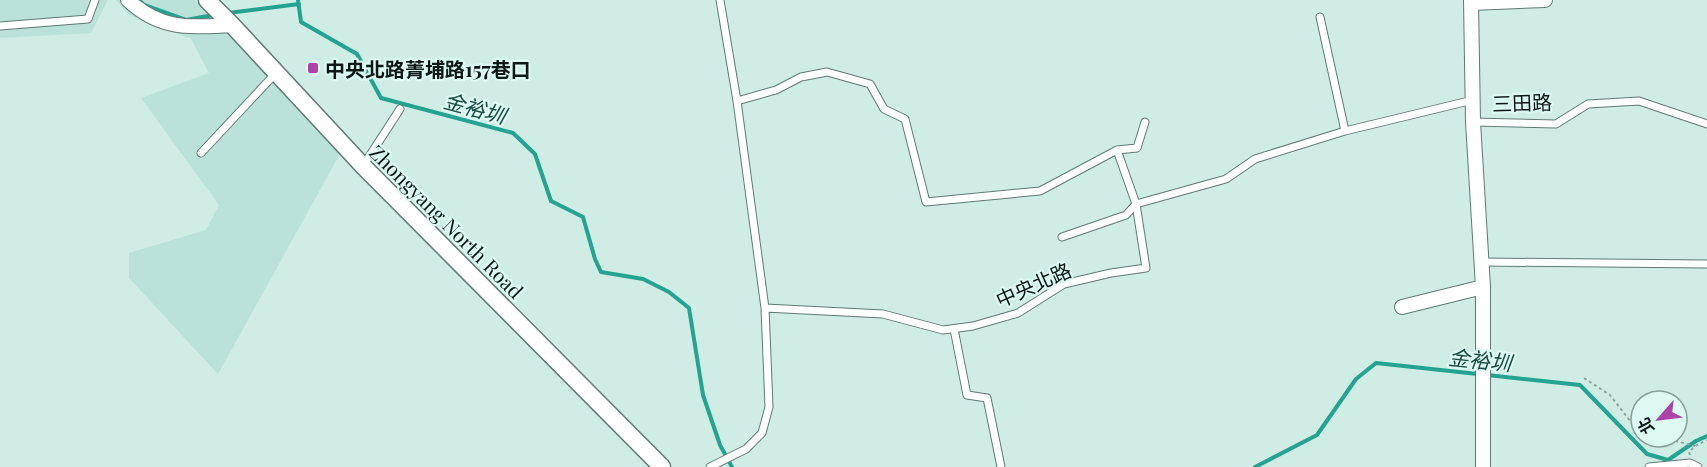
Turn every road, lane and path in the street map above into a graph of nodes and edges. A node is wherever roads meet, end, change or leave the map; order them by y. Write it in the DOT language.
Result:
graph roads {
  1 [pos="95,0"];
  2 [pos="128,0"];
  3 [pos="720,0"];
  4 [pos="1545,0"];
  5 [pos="1471,2"];
  6 [pos="212,3"];
  7 [pos="1320,17"];
  8 [pos="232,25"];
  9 [pos="0,26"];
  10 [pos="276,72"];
  11 [pos="1473,100"];
  12 [pos="736,101"];
  13 [pos="400,109"];
  14 [pos="1145,122"];
  15 [pos="1473,123"];
  16 [pos="1707,124"];
  17 [pos="1345,131"];
  18 [pos="1117,150"];
  19 [pos="201,153"];
  20 [pos="363,166"];
  21 [pos="1136,204"];
  22 [pos="1062,237"];
  23 [pos="1482,262"];
  24 [pos="1707,264"];
  25 [pos="1483,287"];
  26 [pos="1402,307"];
  27 [pos="765,308"];
  28 [pos="954,328"];
  29 [pos="1584,378"];
  30 [pos="1629,419"];
  31 [pos="1707,440"];
  32 [pos="1689,444"];
  33 [pos="1695,446"];
  34 [pos="1690,464"];
  35 [pos="662,467"];
  36 [pos="710,467"];
  37 [pos="1001,467"];
  38 [pos="1483,467"];
  39 [pos="1648,467"];
  40 [pos="1698,467"];
  1 -- 9 [label="lane"];
  2 -- 8 [label="street"];
  3 -- 12 [label="lane"];
  4 -- 5 [label="street"];
  5 -- 11 [label="street"];
  6 -- 8 [label="street, Zhongyang North Road"];
  7 -- 17 [label="lane"];
  8 -- 10 [label="street, Zhongyang North Road"];
  10 -- 19 [label="lane"];
  10 -- 20 [label="street, Zhongyang North Road"];
  11 -- 15 [label="street"];
  11 -- 17 [label="lane"];
  12 -- 18 [label="lane"];
  12 -- 27 [label="lane"];
  13 -- 20 [label="lane"];
  14 -- 18 [label="lane"];
  15 -- 16 [label="lane, 三田路"];
  15 -- 23 [label="street"];
  17 -- 21 [label="lane"];
  18 -- 21 [label="lane"];
  20 -- 35 [label="street, Zhongyang North Road"];
  21 -- 22 [label="lane"];
  21 -- 28 [label="lane, 中央北路"];
  23 -- 24 [label="lane"];
  23 -- 25 [label="street"];
  25 -- 26 [label="street"];
  25 -- 38 [label="street"];
  27 -- 28 [label="lane, 中央北路"];
  27 -- 36 [label="lane"];
  28 -- 37 [label="lane"];
  29 -- 30 [label="path"];
  31 -- 33 [label="path"];
  32 -- 33 [label="path"];
  33 -- 34 [label="path"];
  34 -- 39 [label="lane"];
  34 -- 40 [label="lane"];
}
